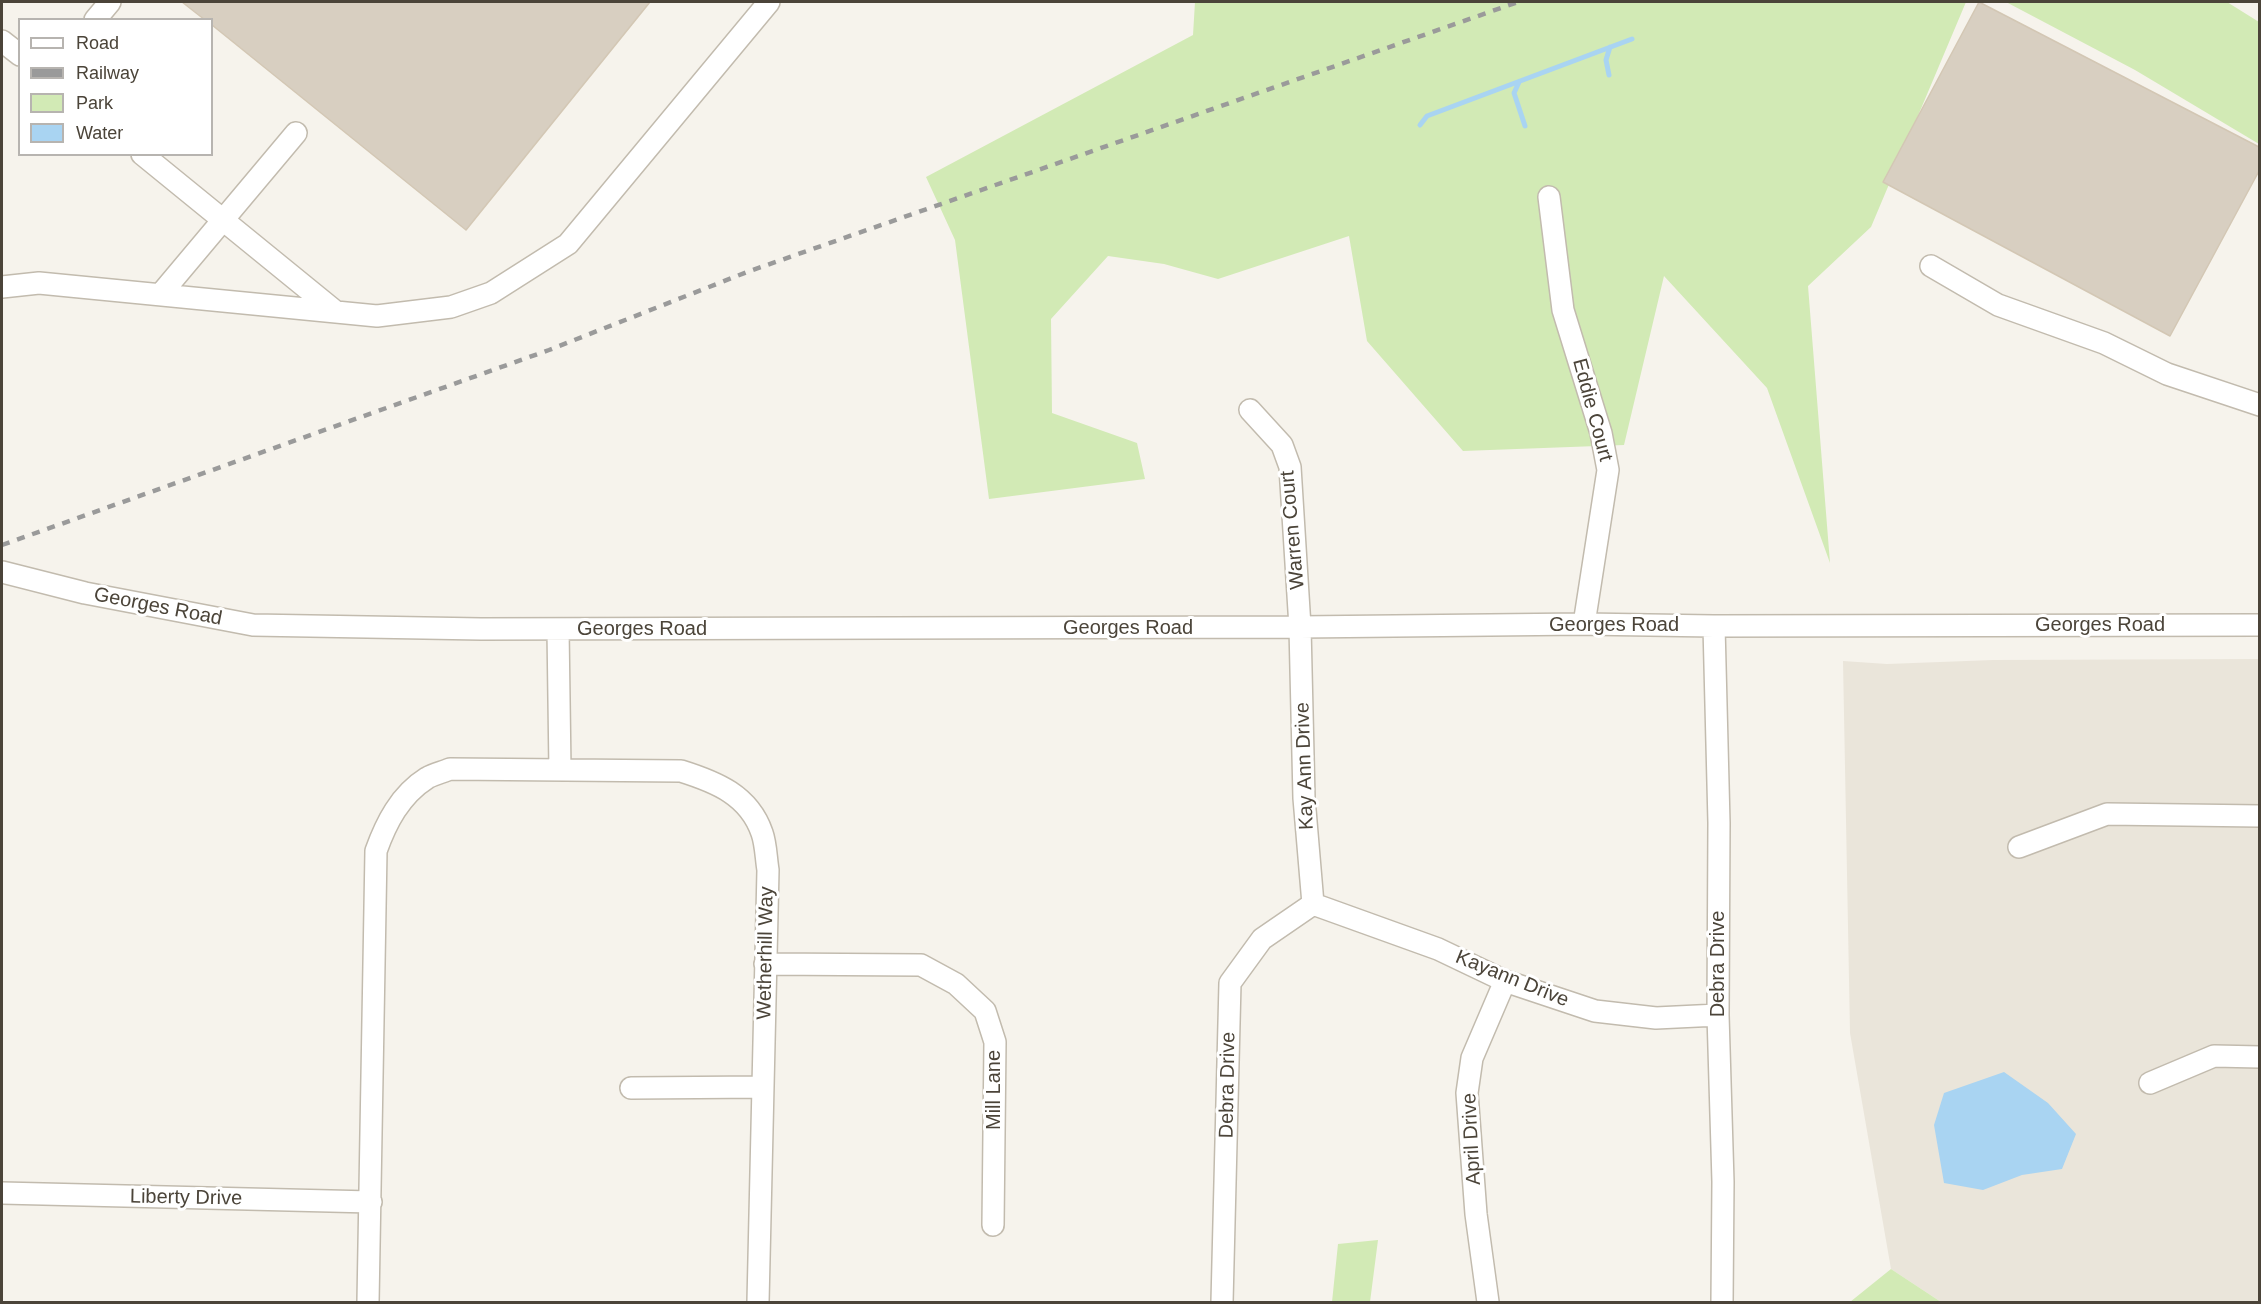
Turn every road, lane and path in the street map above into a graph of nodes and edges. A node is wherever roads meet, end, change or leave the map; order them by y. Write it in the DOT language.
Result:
graph roads {
  1 [pos="110,2"];
  2 [pos="769,2"];
  3 [pos="97,18"];
  4 [pos="2,41"];
  5 [pos="18,54"];
  6 [pos="296,133"];
  7 [pos="144,156"];
  8 [pos="1549,197"];
  9 [pos="223,220"];
  10 [pos="1931,266"];
  11 [pos="2,287"];
  12 [pos="160,295"];
  13 [pos="336,312"];
  14 [pos="2259,405"];
  15 [pos="1250,410"];
  16 [pos="2,572"];
  17 [pos="1584,624"];
  18 [pos="2259,625"];
  19 [pos="1714,626"];
  20 [pos="1300,627"];
  21 [pos="558,629"];
  22 [pos="560,770"];
  23 [pos="2259,816"];
  24 [pos="2019,847"];
  25 [pos="1313,904"];
  26 [pos="765,964"];
  27 [pos="1505,981"];
  28 [pos="1718,1015"];
  29 [pos="2259,1057"];
  30 [pos="2150,1083"];
  31 [pos="763,1087"];
  32 [pos="631,1088"];
  33 [pos="2,1193"];
  34 [pos="371,1202"];
  35 [pos="993,1225"];
  36 [pos="368,1302"];
  37 [pos="758,1302"];
  38 [pos="1222,1302"];
  39 [pos="1488,1302"];
  40 [pos="1722,1302"];
  1 -- 3 [label="street"];
  2 -- 13 [label="street"];
  4 -- 5 [label="street"];
  6 -- 9 [label="street"];
  7 -- 9 [label="street"];
  8 -- 17 [label="street, Eddie Court"];
  9 -- 12 [label="street"];
  9 -- 13 [label="street"];
  10 -- 14 [label="street"];
  11 -- 12 [label="street"];
  12 -- 13 [label="street"];
  15 -- 20 [label="street, Warren Court"];
  16 -- 21 [label="street, Georges Road"];
  17 -- 19 [label="street, Georges Road"];
  17 -- 20 [label="street, Georges Road"];
  18 -- 19 [label="street, Georges Road"];
  19 -- 28 [label="street, Debra Drive"];
  20 -- 21 [label="street, Georges Road"];
  20 -- 25 [label="street, Kay Ann Drive"];
  21 -- 22 [label="street"];
  22 -- 26 [label="street, Wetherhill Way"];
  22 -- 34 [label="street, Wetherhill Way"];
  23 -- 24 [label="street"];
  25 -- 27 [label="street, Kayann Drive"];
  25 -- 38 [label="street, Debra Drive"];
  26 -- 31 [label="street, Wetherhill Way"];
  26 -- 35 [label="street, Mill Lane"];
  27 -- 28 [label="street, Kayann Drive"];
  27 -- 39 [label="street, April Drive"];
  28 -- 40 [label="street, Debra Drive"];
  29 -- 30 [label="street"];
  31 -- 32 [label="street"];
  31 -- 37 [label="street, Wetherhill Way"];
  33 -- 34 [label="street, Liberty Drive"];
  34 -- 36 [label="street, Wetherhill Way"];
}
